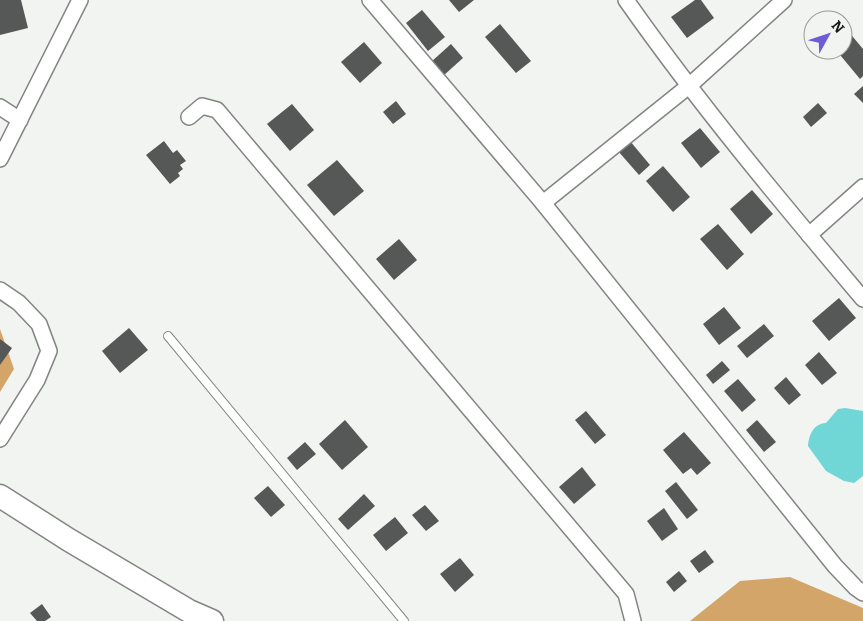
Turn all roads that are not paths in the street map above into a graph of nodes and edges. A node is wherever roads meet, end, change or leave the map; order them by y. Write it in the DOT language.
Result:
graph roads {
  1 [pos="80,0"];
  2 [pos="370,0"];
  3 [pos="626,0"];
  4 [pos="784,0"];
  5 [pos="690,85"];
  6 [pos="0,107"];
  7 [pos="189,116"];
  8 [pos="20,120"];
  9 [pos="0,159"];
  10 [pos="863,187"];
  11 [pos="543,203"];
  12 [pos="809,235"];
  13 [pos="0,290"];
  14 [pos="863,299"];
  15 [pos="168,336"];
  16 [pos="0,439"];
  17 [pos="0,496"];
  18 [pos="863,593"];
  19 [pos="212,621"];
  20 [pos="404,621"];
  21 [pos="633,621"];
  1 -- 8 [label="street"];
  2 -- 11 [label="street"];
  3 -- 5 [label="street"];
  4 -- 5 [label="street"];
  5 -- 11 [label="street"];
  5 -- 12 [label="street"];
  6 -- 8 [label="street"];
  7 -- 21 [label="street"];
  8 -- 9 [label="street"];
  10 -- 12 [label="street"];
  11 -- 18 [label="street"];
  12 -- 14 [label="street"];
  13 -- 16 [label="street"];
  15 -- 20 [label="lane"];
  17 -- 19 [label="street"];
}
